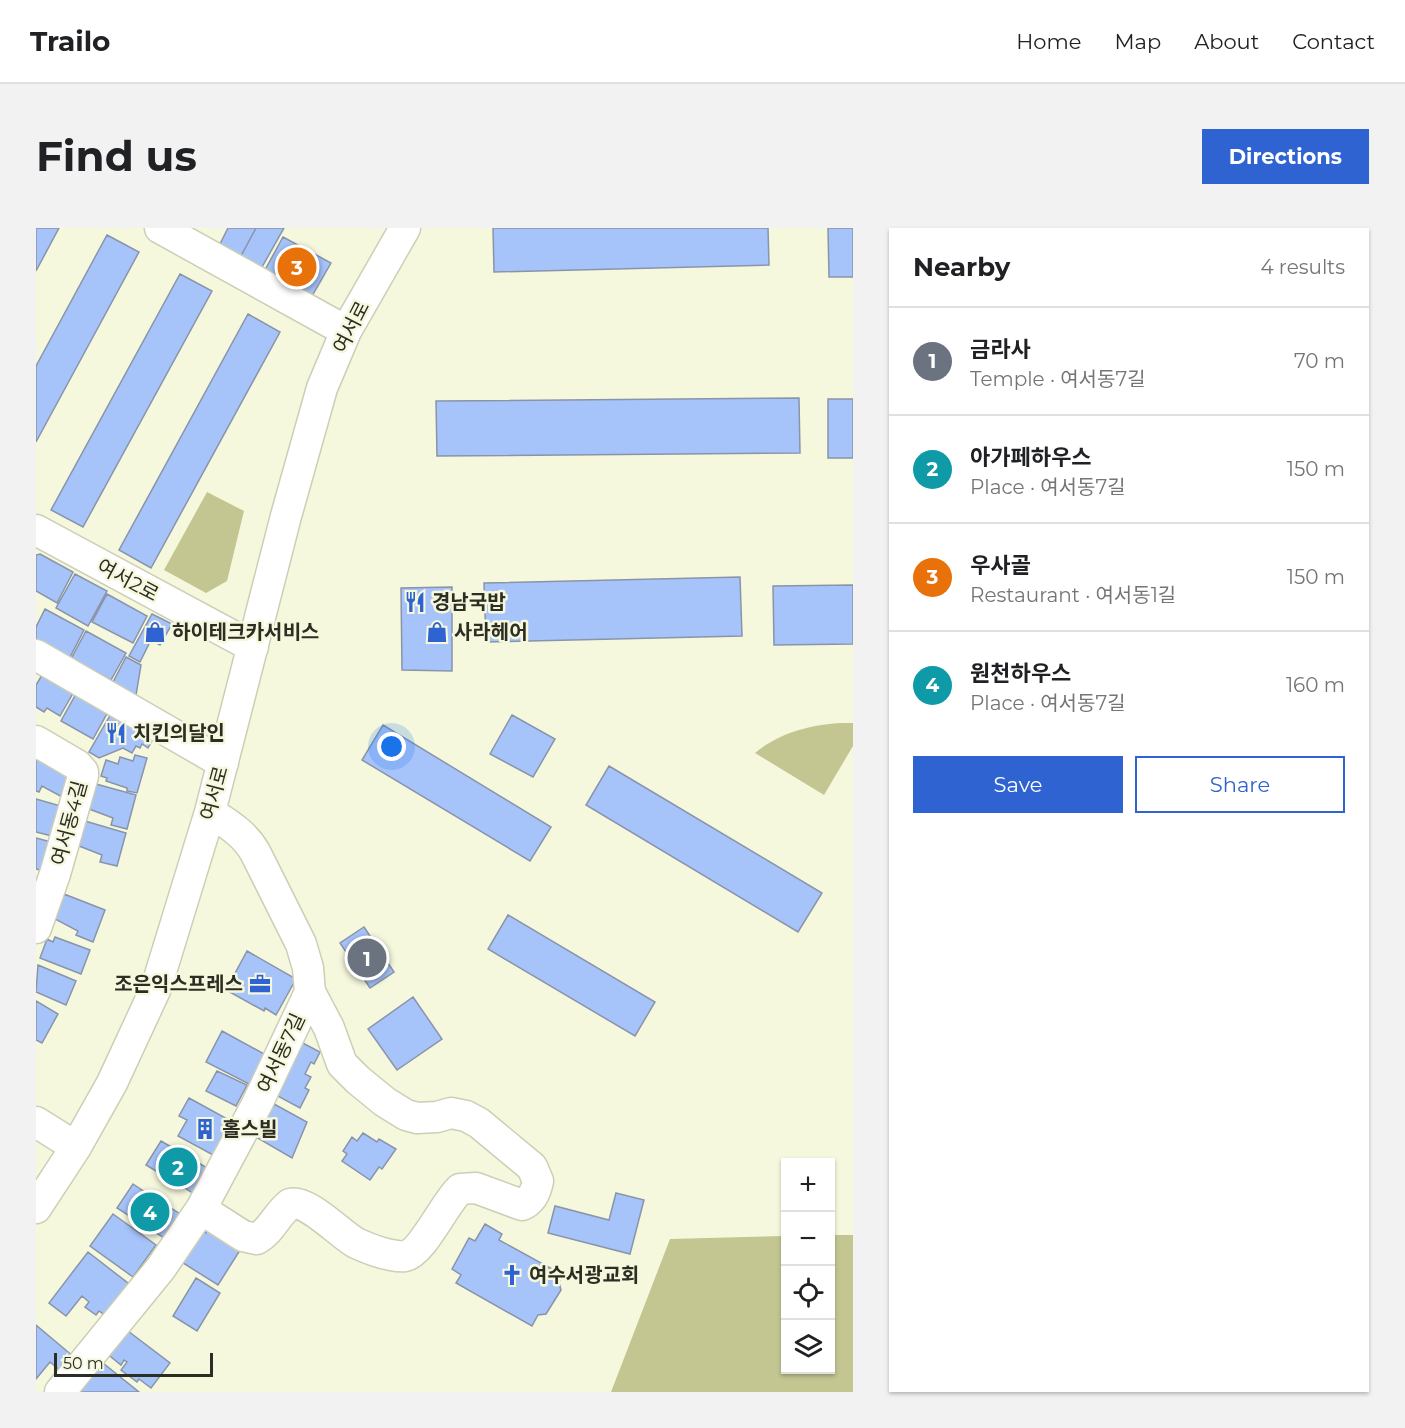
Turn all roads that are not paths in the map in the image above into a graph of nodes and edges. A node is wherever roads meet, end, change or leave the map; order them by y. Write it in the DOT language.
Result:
graph roads {
  1 [pos="160,228"];
  2 [pos="405,228"];
  3 [pos="346,332"];
  4 [pos="36,530"];
  5 [pos="253,647"];
  6 [pos="36,655"];
  7 [pos="36,741"];
  8 [pos="223,763"];
  9 [pos="210,812"];
  10 [pos="36,928"];
  11 [pos="310,992"];
  12 [pos="36,1122"];
  13 [pos="76,1147"];
  14 [pos="36,1208"];
  15 [pos="201,1209"];
  16 [pos="60,1392"];
  1 -- 3 [label="street"];
  2 -- 3 [label="street, 여서로"];
  3 -- 5 [label="street, 여서로"];
  4 -- 5 [label="street, 여서2로"];
  5 -- 8 [label="street, 여서로"];
  6 -- 8 [label="street"];
  7 -- 10 [label="street, 여서동4길"];
  8 -- 9 [label="street, 여서로"];
  9 -- 11 [label="street, 여서동7길"];
  9 -- 13 [label="street, 여서로"];
  11 -- 15 [label="street, 여서동7길"];
  11 -- 15 [label="street, 여서동7길"];
  12 -- 13 [label="street"];
  13 -- 14 [label="street, 여서로"];
  15 -- 16 [label="street, 여서동7길"];
}
